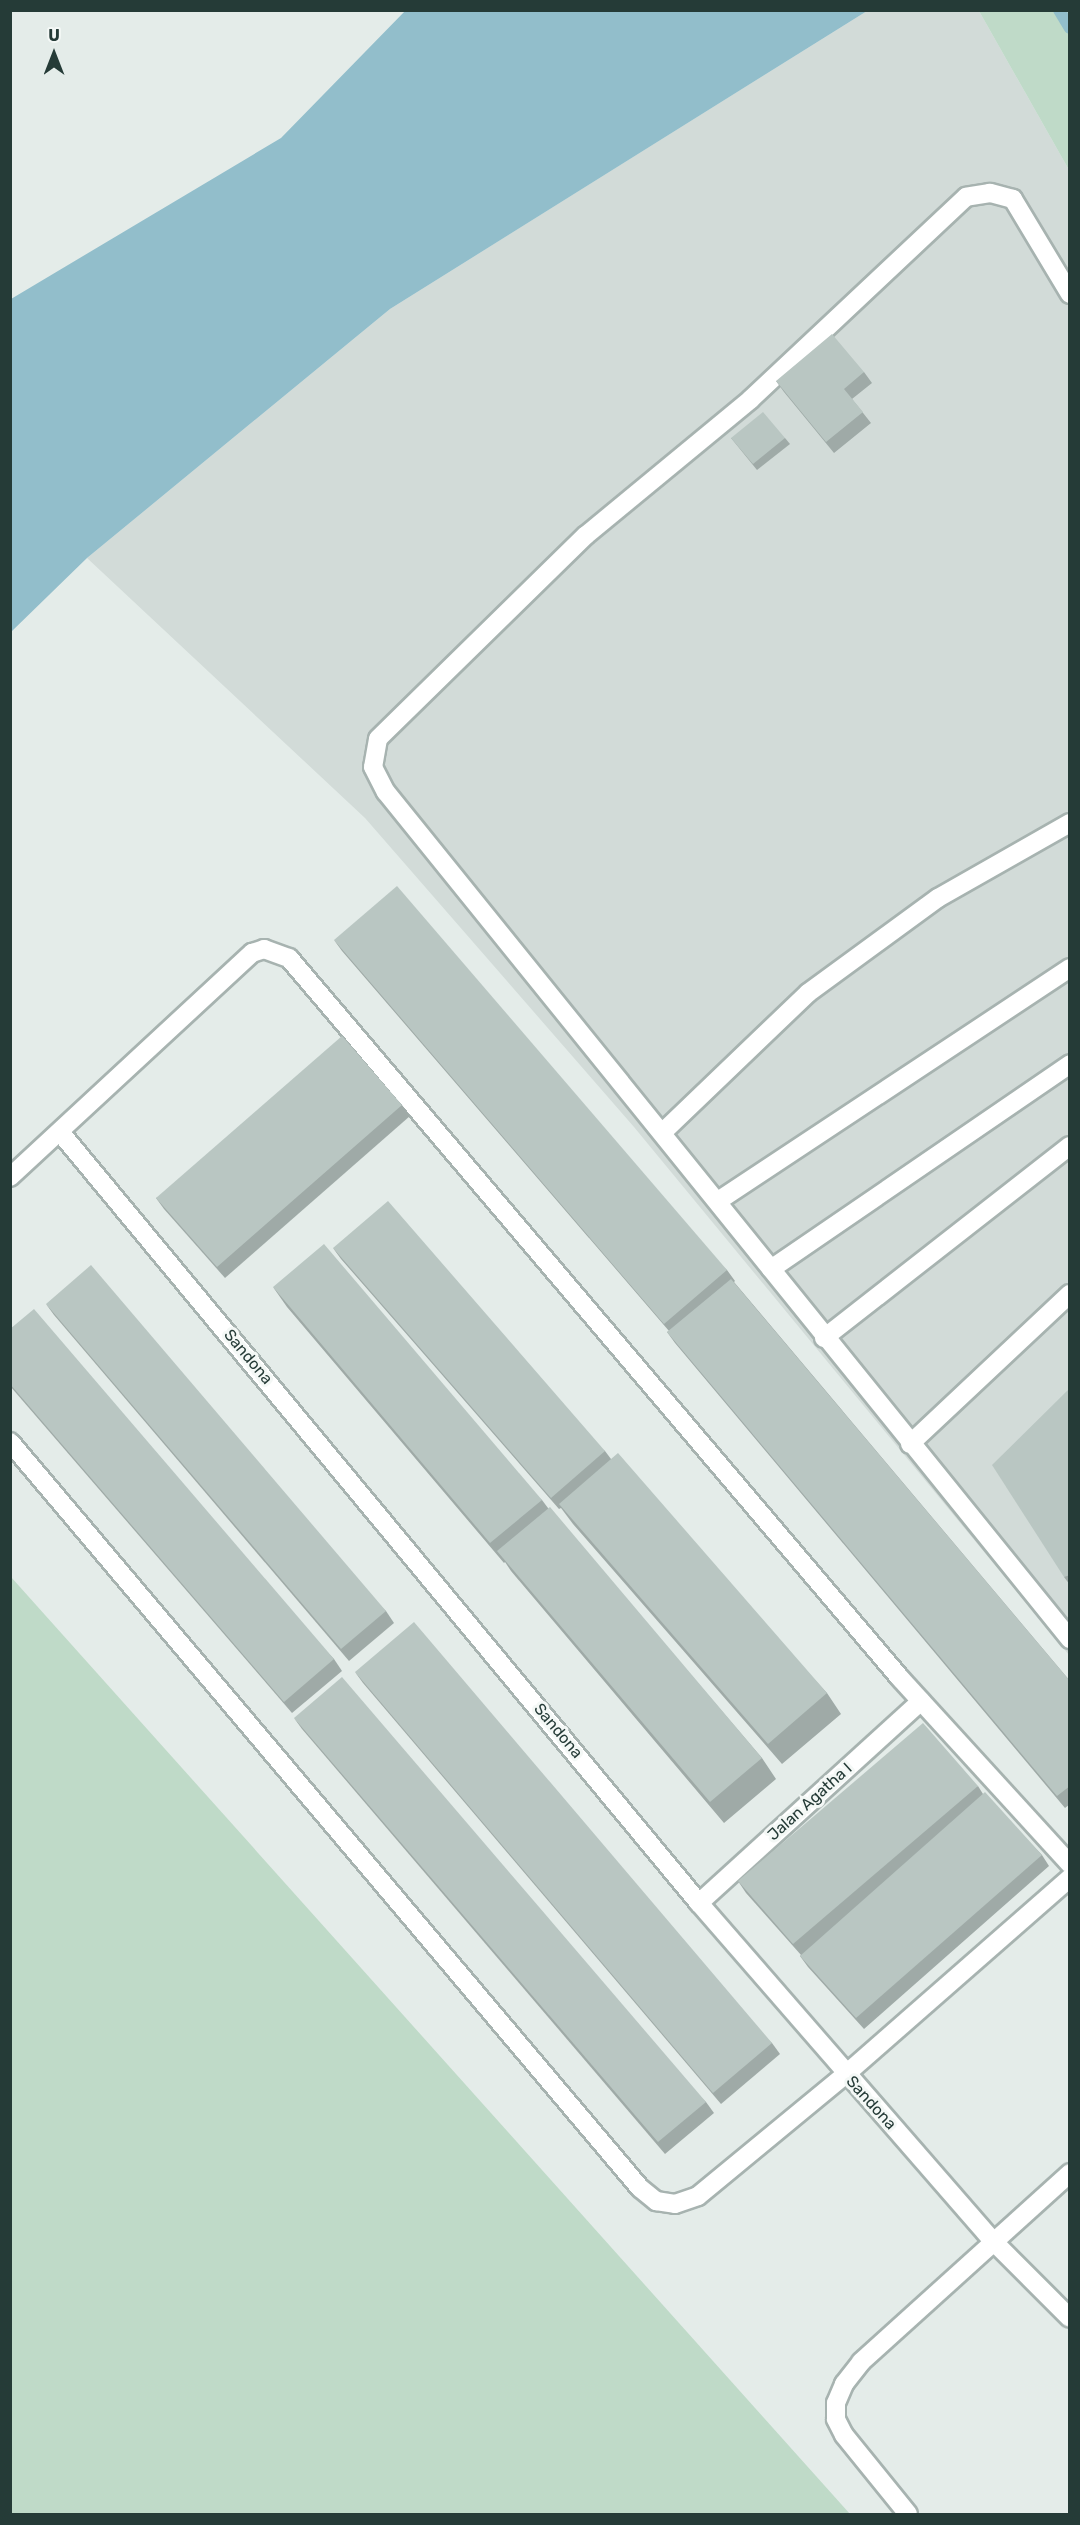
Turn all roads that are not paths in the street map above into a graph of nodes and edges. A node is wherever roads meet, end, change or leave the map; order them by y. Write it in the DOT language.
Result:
graph roads {
  1 [pos="1070,294"];
  2 [pos="1070,823"];
  3 [pos="1070,968"];
  4 [pos="1070,1064"];
  5 [pos="60,1132"];
  6 [pos="663,1132"];
  7 [pos="1070,1146"];
  8 [pos="10,1178"];
  9 [pos="718,1201"];
  10 [pos="771,1269"];
  11 [pos="1070,1294"];
  12 [pos="824,1338"];
  13 [pos="10,1442"];
  14 [pos="910,1444"];
  15 [pos="1070,1640"];
  16 [pos="921,1701"];
  17 [pos="1070,1864"];
  18 [pos="1070,1878"];
  19 [pos="699,1903"];
  20 [pos="846,2074"];
  21 [pos="1070,2173"];
  22 [pos="994,2241"];
  23 [pos="1070,2318"];
  24 [pos="908,2514"];
  1 -- 6 [label="street"];
  2 -- 6 [label="street"];
  3 -- 9 [label="street"];
  4 -- 10 [label="street"];
  5 -- 8 [label="street"];
  5 -- 16 [label="street"];
  5 -- 19 [label="street, Sandona"];
  6 -- 9 [label="street"];
  7 -- 12 [label="street"];
  9 -- 10 [label="street"];
  10 -- 12 [label="street"];
  11 -- 14 [label="street"];
  12 -- 14 [label="street"];
  13 -- 20 [label="street"];
  14 -- 15 [label="street"];
  16 -- 17 [label="street"];
  16 -- 19 [label="street, Jalan Agatha I"];
  18 -- 20 [label="street"];
  19 -- 20 [label="street, Sandona"];
  20 -- 22 [label="street, Sandona"];
  21 -- 22 [label="street"];
  22 -- 23 [label="street, Sandona"];
  22 -- 24 [label="street"];
}
